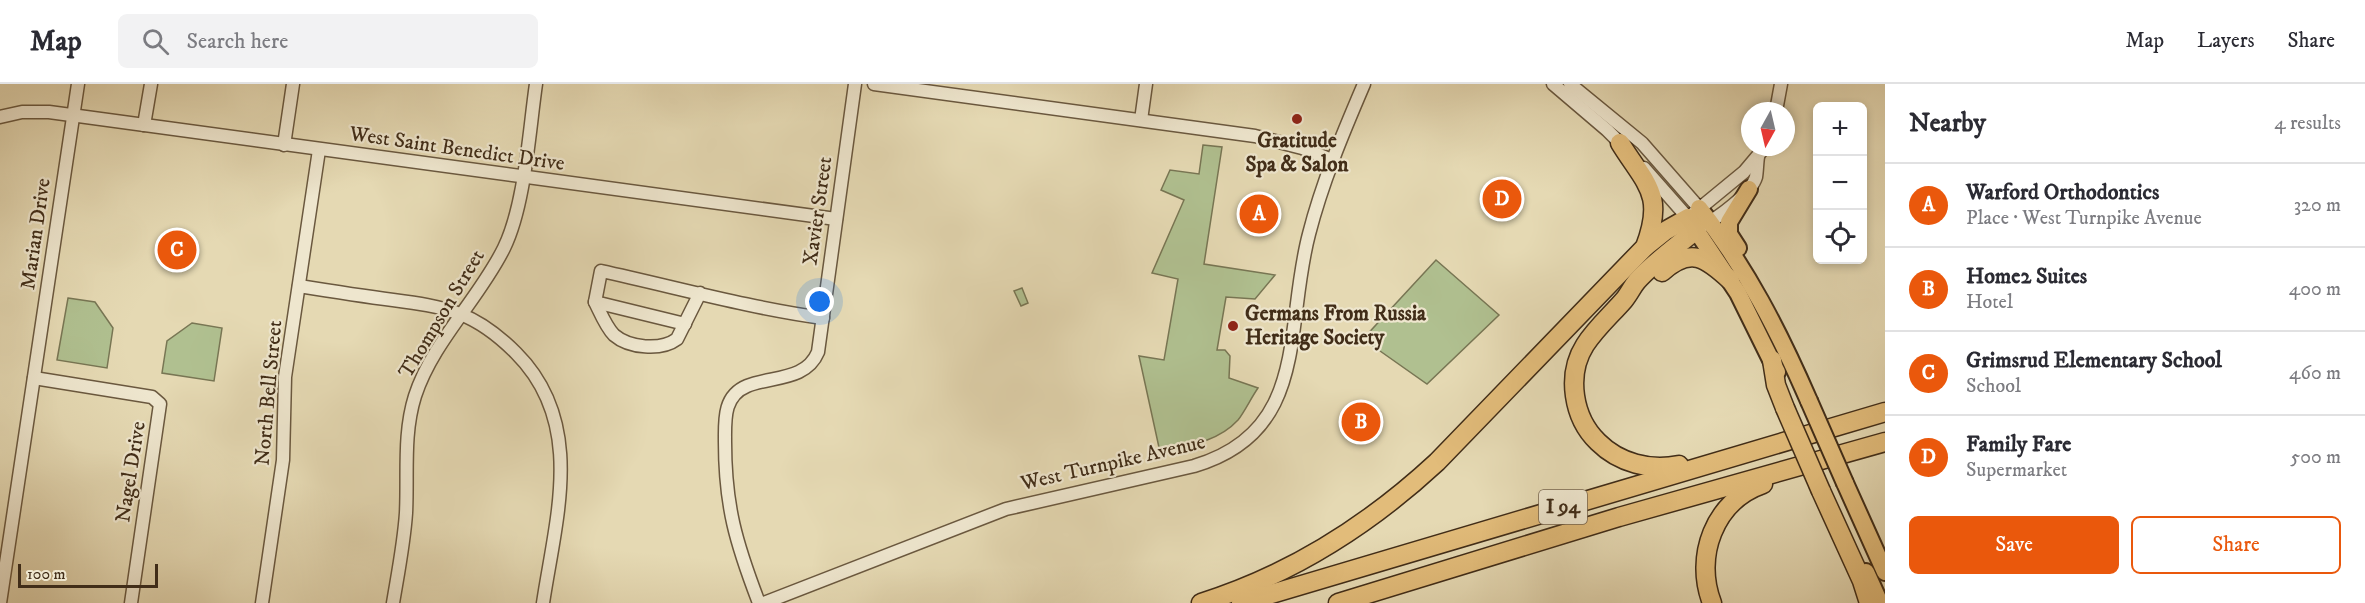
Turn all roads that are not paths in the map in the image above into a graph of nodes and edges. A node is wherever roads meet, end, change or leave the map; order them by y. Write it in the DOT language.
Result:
graph roads {
  1 [pos="78,84"];
  2 [pos="150,84"];
  3 [pos="293,84"];
  4 [pos="536,84"];
  5 [pos="855,84"];
  6 [pos="874,84"];
  7 [pos="1146,84"];
  8 [pos="1364,84"];
  9 [pos="1553,84"];
  10 [pos="1570,84"];
  11 [pos="1781,84"];
  12 [pos="1778,102"];
  13 [pos="73,115"];
  14 [pos="0,117"];
  15 [pos="1140,120"];
  16 [pos="144,125"];
  17 [pos="1620,143"];
  18 [pos="284,145"];
  19 [pos="319,150"];
  20 [pos="1758,156"];
  21 [pos="1760,156"];
  22 [pos="1332,160"];
  23 [pos="522,177"];
  24 [pos="1749,189"];
  25 [pos="836,219"];
  26 [pos="1698,219"];
  27 [pos="1645,247"];
  28 [pos="1738,278"];
  29 [pos="299,286"];
  30 [pos="700,293"];
  31 [pos="1625,299"];
  32 [pos="595,302"];
  33 [pos="462,314"];
  34 [pos="823,318"];
  35 [pos="685,324"];
  36 [pos="1772,360"];
  37 [pos="34,378"];
  38 [pos="1885,404"];
  39 [pos="1885,412"];
  40 [pos="1885,442"];
  41 [pos="1820,460"];
  42 [pos="1832,488"];
  43 [pos="1885,572"];
  44 [pos="0,603"];
  45 [pos="131,603"];
  46 [pos="262,603"];
  47 [pos="393,603"];
  48 [pos="543,603"];
  49 [pos="759,603"];
  50 [pos="764,603"];
  51 [pos="1201,603"];
  52 [pos="1241,603"];
  53 [pos="1338,603"];
  54 [pos="1712,603"];
  55 [pos="1869,603"];
  56 [pos="1880,603"];
  1 -- 13 [label="street, Marian Drive"];
  2 -- 16 [label="street"];
  3 -- 18 [label="street"];
  4 -- 23 [label="street, Thompson Street"];
  5 -- 25 [label="street, Xavier Street"];
  6 -- 15 [label="street"];
  7 -- 15 [label="street"];
  8 -- 22 [label="street, West Turnpike Avenue"];
  9 -- 17 [label="street"];
  10 -- 26 [label="street"];
  11 -- 12 [label="street"];
  13 -- 14 [label="street, West Saint Benedict Drive"];
  13 -- 16 [label="street, West Saint Benedict Drive"];
  13 -- 37 [label="street, Marian Drive"];
  15 -- 22 [label="street"];
  16 -- 18 [label="street, West Saint Benedict Drive"];
  17 -- 26 [label="street"];
  17 -- 27 [label="highway"];
  18 -- 19 [label="street, West Saint Benedict Drive"];
  19 -- 23 [label="street, West Saint Benedict Drive"];
  19 -- 29 [label="street, North Bell Street"];
  20 -- 26 [label="street"];
  21 -- 24 [label="street"];
  22 -- 50 [label="street, West Turnpike Avenue"];
  23 -- 25 [label="street, West Saint Benedict Drive"];
  23 -- 33 [label="street, Thompson Street"];
  24 -- 26 [label="street"];
  24 -- 28 [label="main road"];
  25 -- 34 [label="street, Xavier Street"];
  26 -- 27 [label="highway"];
  26 -- 28 [label="main road"];
  26 -- 31 [label="highway"];
  27 -- 51 [label="highway"];
  28 -- 31 [label="highway"];
  28 -- 36 [label="main road"];
  28 -- 42 [label="main road, bridge"];
  29 -- 33 [label="street"];
  29 -- 46 [label="street, North Bell Street"];
  30 -- 32 [label="street"];
  30 -- 34 [label="street"];
  30 -- 35 [label="street"];
  31 -- 38 [label="highway"];
  32 -- 35 [label="street"];
  32 -- 35 [label="street"];
  33 -- 47 [label="street, Thompson Street"];
  33 -- 48 [label="street"];
  34 -- 49 [label="street, Xavier Street"];
  36 -- 42 [label="highway, bridge"];
  37 -- 44 [label="street, Marian Drive"];
  37 -- 45 [label="street, Nagel Drive"];
  39 -- 52 [label="highway, I 94"];
  40 -- 41 [label="highway, I 94"];
  41 -- 53 [label="highway, I 94"];
  41 -- 54 [label="highway"];
  42 -- 43 [label="main road"];
  42 -- 55 [label="highway"];
  42 -- 56 [label="main road"];
}
